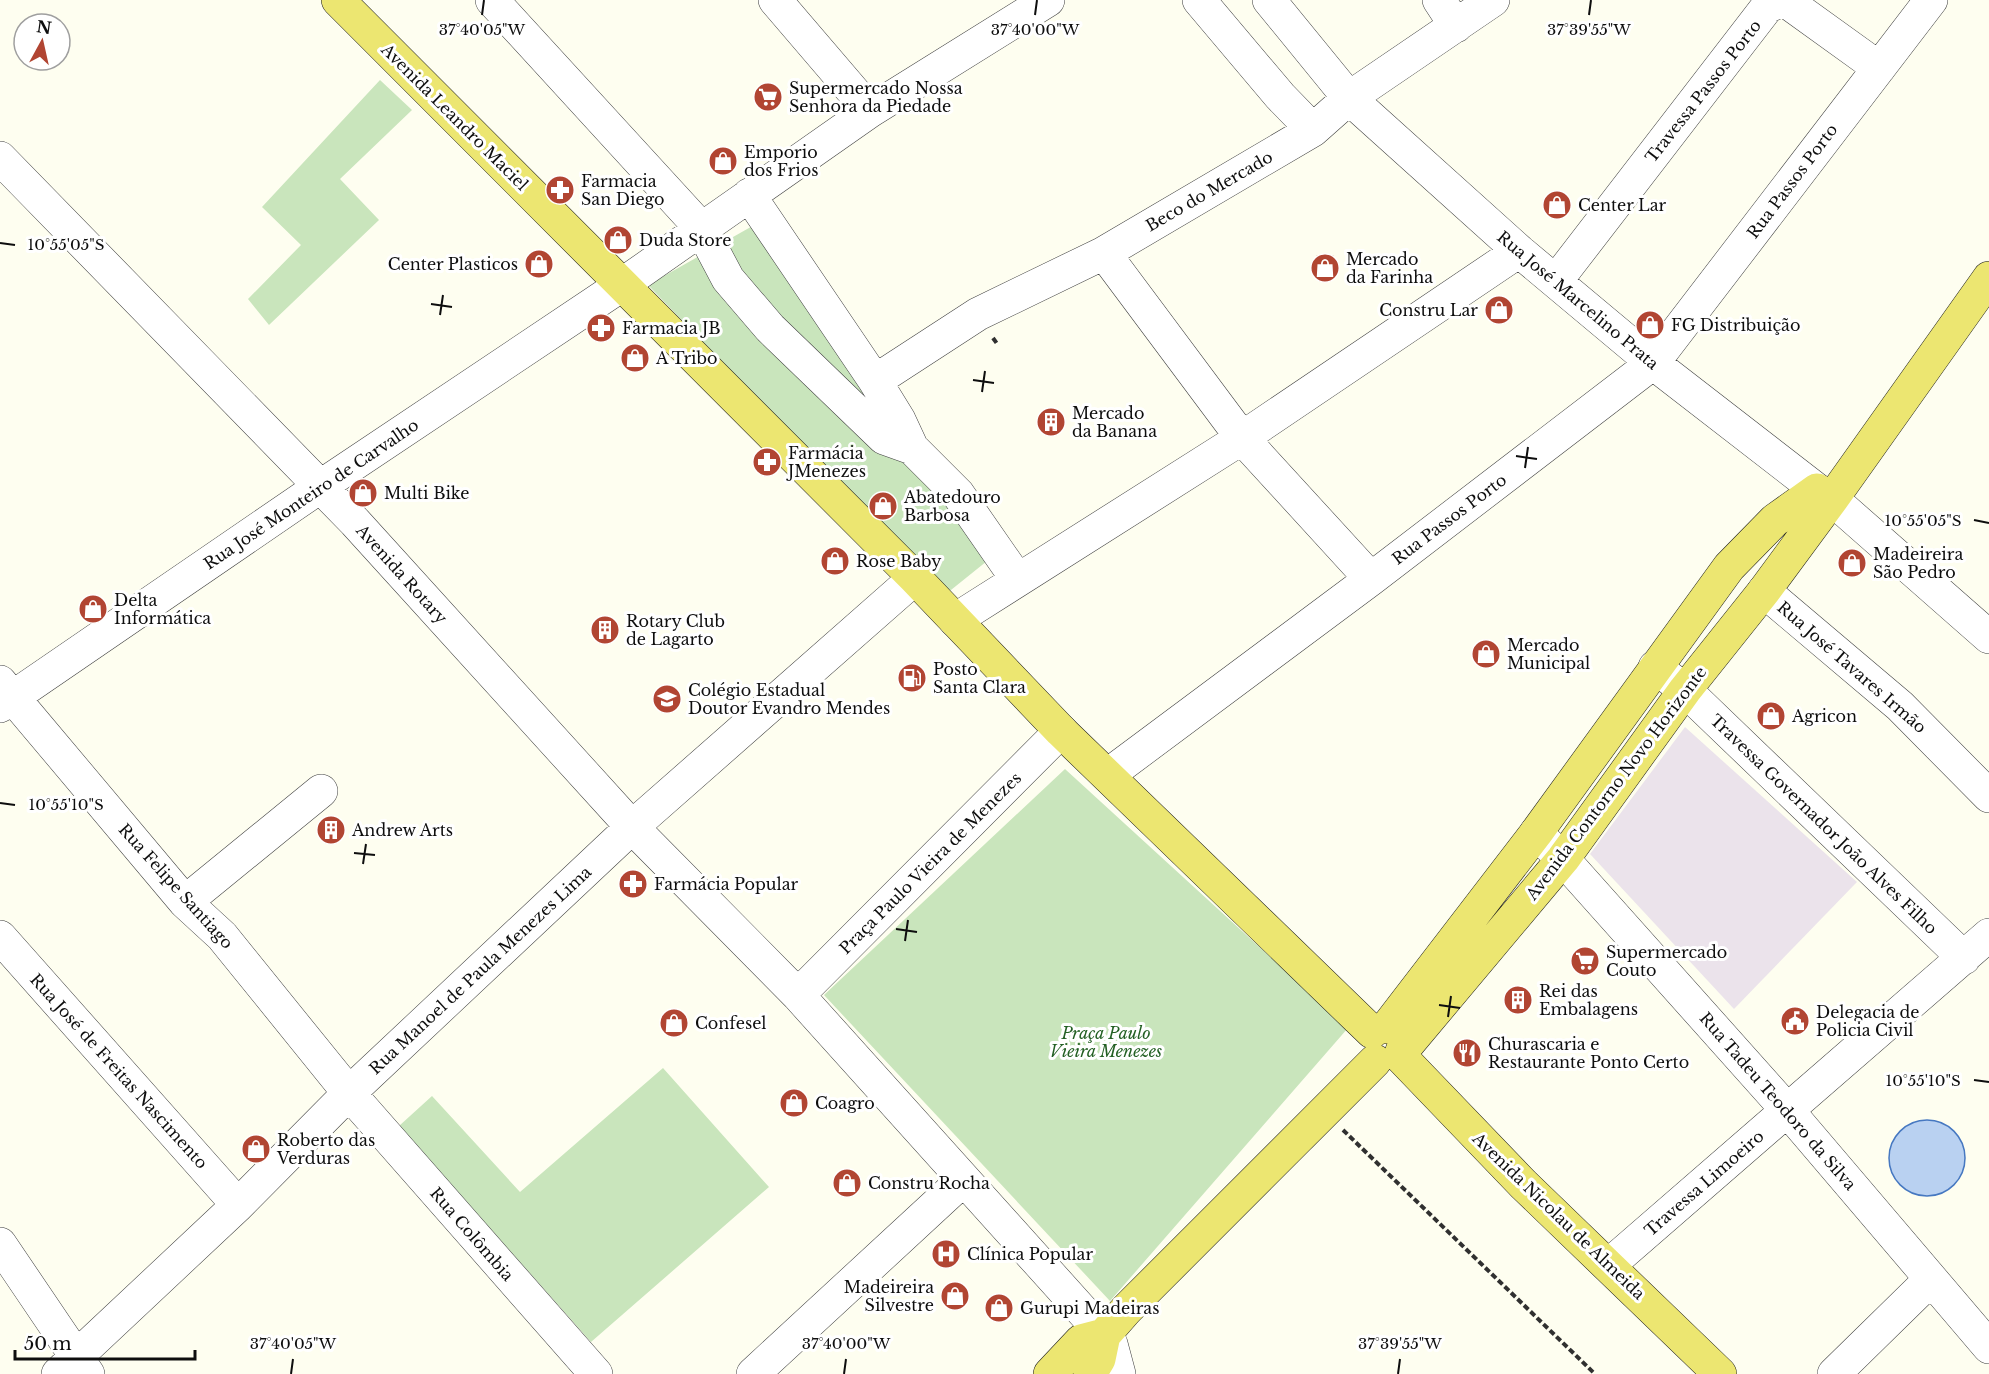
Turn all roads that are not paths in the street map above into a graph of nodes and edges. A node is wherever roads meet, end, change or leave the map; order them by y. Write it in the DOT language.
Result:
graph roads {
  1 [pos="338,0"];
  2 [pos="492,0"];
  3 [pos="775,0"];
  4 [pos="1048,0"];
  5 [pos="1198,0"];
  6 [pos="1269,0"];
  7 [pos="1492,0"];
  8 [pos="1931,0"];
  9 [pos="1014,9"];
  10 [pos="1448,13"];
  11 [pos="1879,68"];
  12 [pos="1349,98"];
  13 [pos="870,111"];
  14 [pos="1313,130"];
  15 [pos="0,158"];
  16 [pos="749,195"];
  17 [pos="701,228"];
  18 [pos="1519,252"];
  19 [pos="1104,253"];
  20 [pos="1989,278"];
  21 [pos="1556,281"];
  22 [pos="623,284"];
  23 [pos="1653,363"];
  24 [pos="875,381"];
  25 [pos="1242,438"];
  26 [pos="912,448"];
  27 [pos="321,486"];
  28 [pos="1824,495"];
  29 [pos="915,578"];
  30 [pos="1017,579"];
  31 [pos="1371,579"];
  32 [pos="1764,591"];
  33 [pos="955,620"];
  34 [pos="1989,636"];
  35 [pos="1655,667"];
  36 [pos="1685,690"];
  37 [pos="4,695"];
  38 [pos="1061,731"];
  39 [pos="1108,776"];
  40 [pos="321,791"];
  41 [pos="1989,796"];
  42 [pos="632,826"];
  43 [pos="1536,833"];
  44 [pos="1563,859"];
  45 [pos="185,902"];
  46 [pos="1989,935"];
  47 [pos="0,937"];
  48 [pos="1964,958"];
  49 [pos="798,995"];
  50 [pos="1387,1045"];
  51 [pos="349,1094"];
  52 [pos="1788,1111"];
  53 [pos="963,1180"];
  54 [pos="238,1205"];
  55 [pos="0,1244"];
  56 [pos="1609,1265"];
  57 [pos="1930,1280"];
  58 [pos="1104,1335"];
  59 [pos="1989,1347"];
  60 [pos="74,1368"];
  61 [pos="596,1374"];
  62 [pos="753,1374"];
  63 [pos="1050,1374"];
  64 [pos="1090,1374"];
  65 [pos="1119,1374"];
  66 [pos="1720,1374"];
  67 [pos="1834,1374"];
  1 -- 22 [label="main road, Avenida Leandro Maciel"];
  2 -- 17 [label="street"];
  3 -- 13 [label="street"];
  4 -- 9 [label="street, Rua José Monteiro de Carvalho"];
  5 -- 14 [label="street"];
  6 -- 12 [label="street, Rua José Marcelino Prata"];
  7 -- 10 [label="street, Beco do Mercado"];
  8 -- 11 [label="street, Rua Passos Porto"];
  9 -- 13 [label="street, Rua José Monteiro de Carvalho"];
  10 -- 12 [label="street, Beco do Mercado"];
  11 -- 21 [label="street, Travessa Passos Porto"];
  11 -- 23 [label="street, Rua Passos Porto"];
  12 -- 14 [label="street, Beco do Mercado"];
  12 -- 18 [label="street, Rua José Marcelino Prata"];
  13 -- 16 [label="street, Rua José Monteiro de Carvalho"];
  14 -- 19 [label="street, Beco do Mercado"];
  15 -- 27 [label="street, Avenida Rotary"];
  16 -- 17 [label="street, Rua José Monteiro de Carvalho"];
  16 -- 24 [label="street"];
  17 -- 22 [label="street, Rua José Monteiro de Carvalho"];
  17 -- 26 [label="street"];
  18 -- 21 [label="street, Rua José Marcelino Prata"];
  18 -- 25 [label="street"];
  19 -- 24 [label="street, Beco do Mercado"];
  19 -- 25 [label="street"];
  20 -- 28 [label="main road"];
  21 -- 23 [label="street, Rua José Marcelino Prata"];
  22 -- 27 [label="street, Rua José Monteiro de Carvalho"];
  22 -- 29 [label="main road, Avenida Leandro Maciel"];
  23 -- 28 [label="street, Rua José Marcelino Prata"];
  23 -- 31 [label="street, Rua Passos Porto"];
  24 -- 26 [label="street"];
  25 -- 30 [label="street"];
  25 -- 31 [label="street"];
  26 -- 30 [label="street"];
  27 -- 37 [label="street, Rua José Monteiro de Carvalho"];
  27 -- 42 [label="street, Avenida Rotary"];
  28 -- 32 [label="main road, Avenida Contorno Novo Horizonte"];
  28 -- 34 [label="street, Rua José Marcelino Prata"];
  28 -- 35 [label="main road, Avenida Contorno Novo Horizonte"];
  29 -- 33 [label="main road"];
  29 -- 42 [label="street, Rua Manoel de Paula Menezes Lima"];
  30 -- 33 [label="street"];
  31 -- 39 [label="street, Rua Passos Porto"];
  32 -- 36 [label="main road, Avenida Contorno Novo Horizonte"];
  32 -- 41 [label="street, Rua José Tavares Irmão"];
  33 -- 38 [label="main road"];
  35 -- 36 [label="street, Travessa Governador João Alves Filho"];
  35 -- 43 [label="main road, Avenida Contorno Novo Horizonte"];
  36 -- 44 [label="main road, Avenida Contorno Novo Horizonte"];
  36 -- 48 [label="street, Travessa Governador João Alves Filho"];
  37 -- 45 [label="street, Rua Felipe Santiago"];
  38 -- 39 [label="main road"];
  38 -- 49 [label="street, Praça Paulo Vieira de Menezes"];
  39 -- 50 [label="main road"];
  40 -- 45 [label="street"];
  42 -- 49 [label="street, Avenida Rotary"];
  42 -- 51 [label="street, Rua Manoel de Paula Menezes Lima"];
  43 -- 44 [label="street, Rua Tadeu Teodoro da Silva"];
  43 -- 50 [label="main road, Avenida Contorno Novo Horizonte"];
  44 -- 50 [label="main road, Avenida Contorno Novo Horizonte"];
  44 -- 52 [label="street, Rua Tadeu Teodoro da Silva"];
  45 -- 51 [label="street, Rua Felipe Santiago"];
  46 -- 48 [label="street, Travessa Limoeiro"];
  47 -- 54 [label="street, Rua José de Freitas Nascimento"];
  48 -- 52 [label="street, Travessa Limoeiro"];
  49 -- 53 [label="street"];
  50 -- 56 [label="main road, Avenida Nicolau de Almeida"];
  50 -- 58 [label="main road"];
  51 -- 54 [label="street, Rua Manoel de Paula Menezes Lima"];
  51 -- 61 [label="street, Rua Colômbia"];
  52 -- 56 [label="street, Travessa Limoeiro"];
  52 -- 57 [label="street, Rua Tadeu Teodoro da Silva"];
  53 -- 58 [label="street"];
  53 -- 62 [label="street"];
  54 -- 60 [label="street, Rua Manoel de Paula Menezes Lima"];
  55 -- 60 [label="street"];
  56 -- 66 [label="main road, Avenida Nicolau de Almeida"];
  57 -- 59 [label="street, Rua Tadeu Teodoro da Silva"];
  57 -- 67 [label="street"];
  58 -- 63 [label="main road"];
  58 -- 64 [label="main road"];
  58 -- 65 [label="street"];
}
